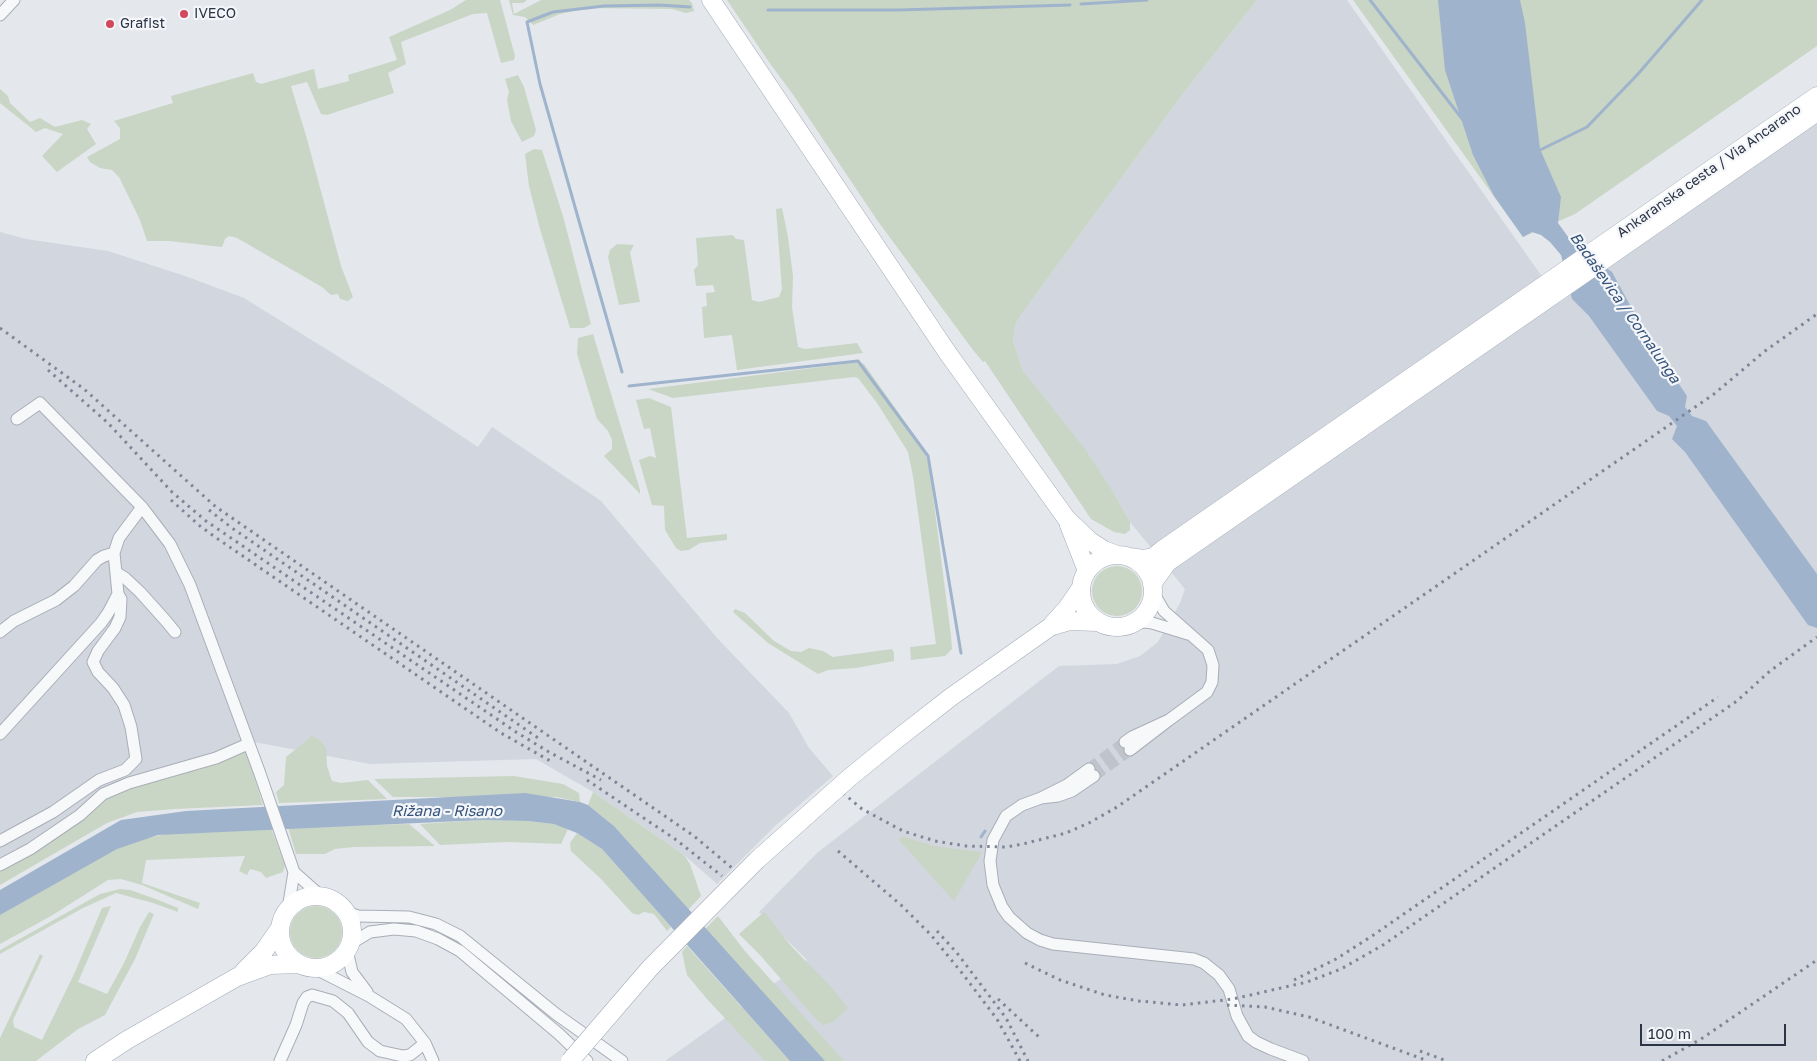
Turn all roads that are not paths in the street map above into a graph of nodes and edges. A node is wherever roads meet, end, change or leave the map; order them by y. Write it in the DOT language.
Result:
graph roads {
  1 [pos="14,0"];
  2 [pos="711,0"];
  3 [pos="0,15"];
  4 [pos="1817,96"];
  5 [pos="1817,112"];
  6 [pos="1604,252"];
  7 [pos="1543,293"];
  8 [pos="17,419"];
  9 [pos="142,507"];
  10 [pos="1066,518"];
  11 [pos="114,553"];
  12 [pos="1123,556"];
  13 [pos="1087,571"];
  14 [pos="122,583"];
  15 [pos="1153,588"];
  16 [pos="1080,589"];
  17 [pos="1097,622"];
  18 [pos="1134,623"];
  19 [pos="1050,627"];
  20 [pos="0,632"];
  21 [pos="175,632"];
  22 [pos="1192,636"];
  23 [pos="0,734"];
  24 [pos="248,744"];
  25 [pos="1127,746"];
  26 [pos="1092,772"];
  27 [pos="0,841"];
  28 [pos="0,864"];
  29 [pos="293,869"];
  30 [pos="321,896"];
  31 [pos="288,909"];
  32 [pos="346,912"];
  33 [pos="280,928"];
  34 [pos="348,947"];
  35 [pos="306,966"];
  36 [pos="237,977"];
  37 [pos="369,996"];
  38 [pos="425,1043"];
  39 [pos="95,1061"];
  40 [pos="280,1061"];
  41 [pos="433,1061"];
  42 [pos="570,1061"];
  43 [pos="587,1061"];
  44 [pos="622,1061"];
  45 [pos="1303,1061"];
  1 -- 3 [label="street"];
  2 -- 10 [label="main road"];
  4 -- 6 [label="main road, Ankaranska cesta / Via Ancarano"];
  5 -- 6 [label="main road"];
  6 -- 7 [label="main road"];
  7 -- 12 [label="main road"];
  7 -- 15 [label="main road"];
  8 -- 9 [label="street"];
  9 -- 11 [label="street"];
  9 -- 24 [label="street"];
  10 -- 12 [label="main road"];
  10 -- 13 [label="main road"];
  11 -- 14 [label="street"];
  11 -- 20 [label="street"];
  12 -- 13 [label="main road"];
  12 -- 15 [label="main road"];
  13 -- 16 [label="main road"];
  14 -- 21 [label="street"];
  14 -- 23 [label="street"];
  14 -- 27 [label="street"];
  15 -- 18 [label="main road"];
  15 -- 22 [label="street"];
  16 -- 17 [label="main road"];
  16 -- 19 [label="main road"];
  17 -- 18 [label="main road"];
  17 -- 19 [label="main road"];
  18 -- 22 [label="street"];
  19 -- 42 [label="main road, bridge"];
  22 -- 25 [label="street"];
  24 -- 28 [label="street"];
  24 -- 29 [label="street"];
  26 -- 45 [label="street"];
  29 -- 30 [label="street"];
  29 -- 31 [label="street"];
  30 -- 31 [label="main road"];
  30 -- 32 [label="main road"];
  31 -- 33 [label="main road"];
  32 -- 34 [label="main road"];
  32 -- 44 [label="street"];
  33 -- 35 [label="main road"];
  33 -- 36 [label="main road"];
  34 -- 35 [label="main road"];
  34 -- 37 [label="street"];
  34 -- 43 [label="street"];
  35 -- 36 [label="main road"];
  35 -- 37 [label="street"];
  36 -- 39 [label="main road"];
  37 -- 38 [label="street"];
  38 -- 40 [label="street"];
  38 -- 41 [label="street"];
}
